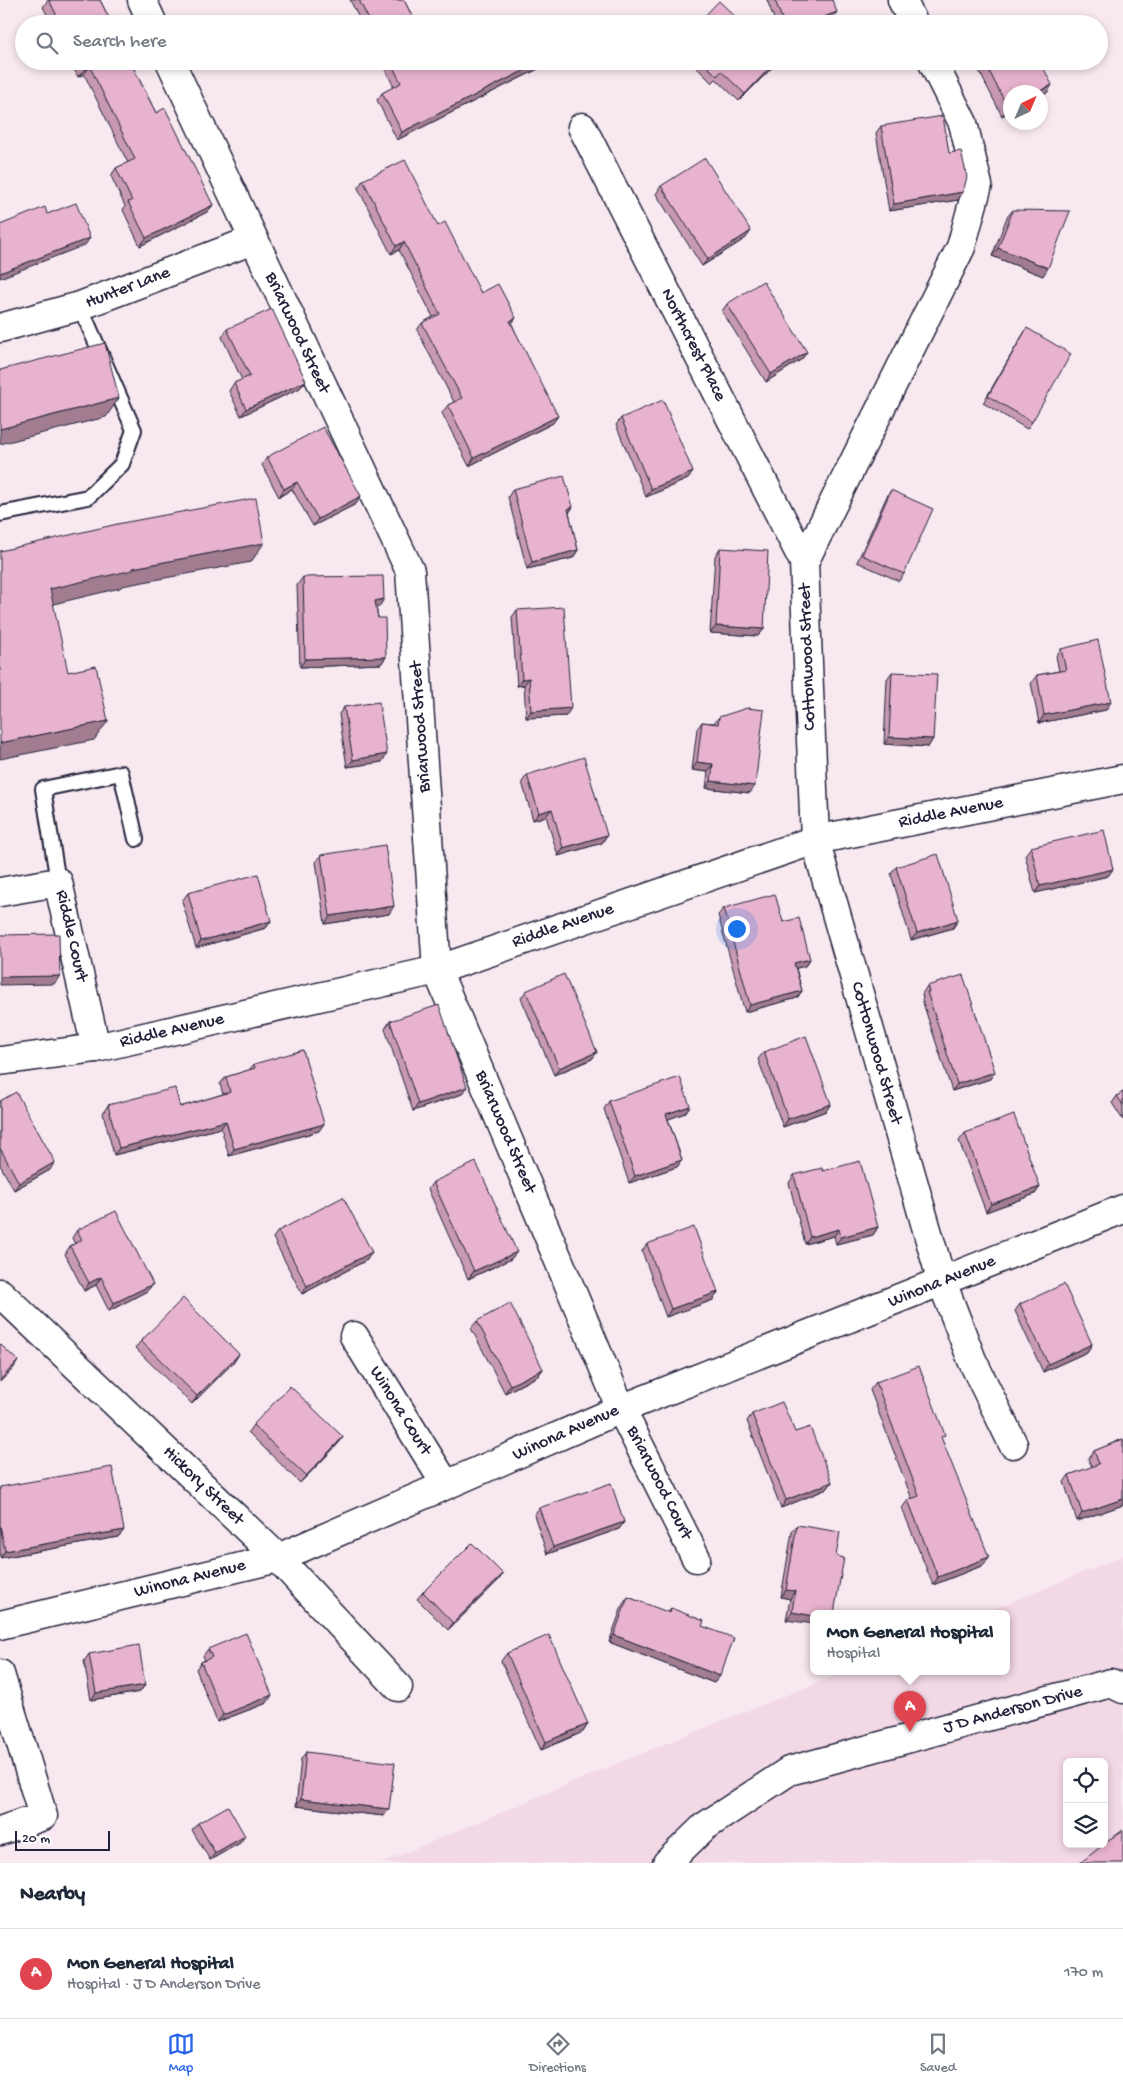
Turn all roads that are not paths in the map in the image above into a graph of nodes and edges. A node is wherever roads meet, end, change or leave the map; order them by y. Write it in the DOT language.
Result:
graph roads {
  1 [pos="142,0"];
  2 [pos="902,0"];
  3 [pos="149,15"];
  4 [pos="910,15"];
  5 [pos="174,70"];
  6 [pos="936,70"];
  7 [pos="582,127"];
  8 [pos="253,240"];
  9 [pos="80,306"];
  10 [pos="0,328"];
  11 [pos="0,514"];
  12 [pos="804,562"];
  13 [pos="1123,779"];
  14 [pos="136,839"];
  15 [pos="815,840"];
  16 [pos="58,882"];
  17 [pos="0,892"];
  18 [pos="437,970"];
  19 [pos="96,1048"];
  20 [pos="0,1061"];
  21 [pos="1123,1209"];
  22 [pos="942,1282"];
  23 [pos="0,1293"];
  24 [pos="354,1336"];
  25 [pos="621,1409"];
  26 [pos="1013,1444"];
  27 [pos="446,1485"];
  28 [pos="278,1558"];
  29 [pos="696,1558"];
  30 [pos="0,1625"];
  31 [pos="0,1674"];
  32 [pos="1119,1683"];
  33 [pos="398,1687"];
  34 [pos="0,1831"];
  35 [pos="667,1863"];
  1 -- 3 [label="street"];
  2 -- 4 [label="street"];
  5 -- 8 [label="street, Briarwood Street"];
  6 -- 12 [label="street, Cottonwood Street"];
  7 -- 12 [label="street, Northcrest Place"];
  8 -- 9 [label="street, Hunter Lane"];
  8 -- 18 [label="street, Briarwood Street"];
  9 -- 10 [label="street, Hunter Lane"];
  9 -- 11 [label="lane"];
  12 -- 15 [label="street, Cottonwood Street"];
  13 -- 15 [label="street, Riddle Avenue"];
  14 -- 16 [label="lane"];
  15 -- 18 [label="street, Riddle Avenue"];
  15 -- 22 [label="street, Cottonwood Street"];
  16 -- 17 [label="street, Riddle Court"];
  16 -- 19 [label="street, Riddle Court"];
  18 -- 19 [label="street, Riddle Avenue"];
  18 -- 25 [label="street, Briarwood Street"];
  19 -- 20 [label="street, Riddle Avenue"];
  21 -- 22 [label="street, Winona Avenue"];
  22 -- 25 [label="street, Winona Avenue"];
  22 -- 26 [label="street, Cottonwood Street"];
  23 -- 28 [label="street, Hickory Street"];
  24 -- 27 [label="street, Winona Court"];
  25 -- 27 [label="street, Winona Avenue"];
  25 -- 29 [label="street, Briarwood Court"];
  27 -- 28 [label="street, Winona Avenue"];
  28 -- 30 [label="street, Winona Avenue"];
  28 -- 33 [label="street, Hickory Street"];
  31 -- 34 [label="street"];
  32 -- 35 [label="street, J D Anderson Drive"];
}
